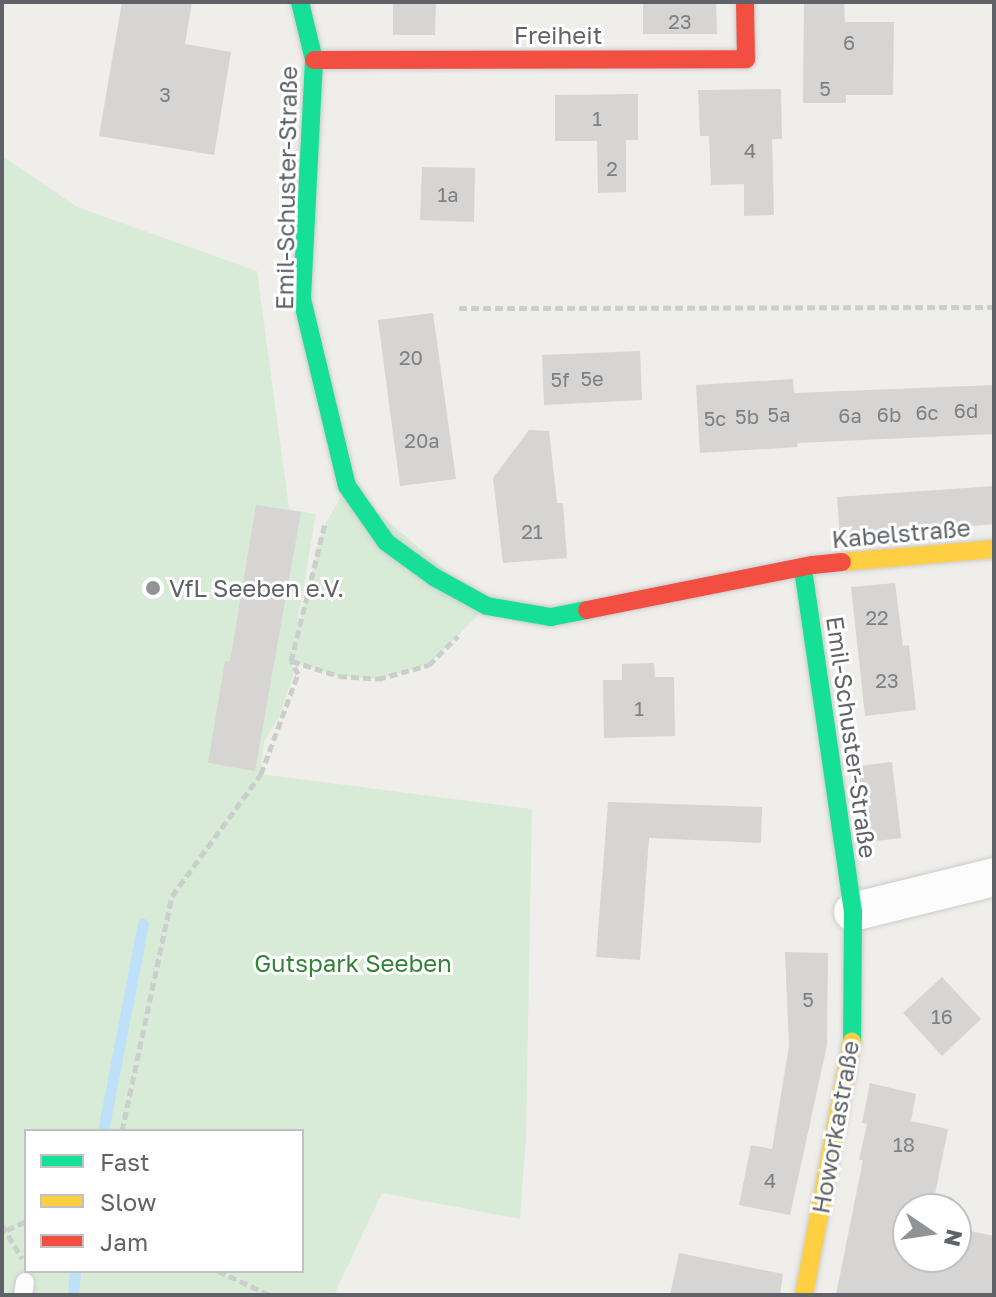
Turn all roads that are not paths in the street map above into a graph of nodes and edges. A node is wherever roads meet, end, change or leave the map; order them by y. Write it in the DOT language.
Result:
graph roads {
  1 [pos="300,2"];
  2 [pos="745,2"];
  3 [pos="314,60"];
  4 [pos="994,549"];
  5 [pos="808,567"];
  6 [pos="994,877"];
  7 [pos="853,912"];
  8 [pos="804,1295"];
  1 -- 3 [label="street, Emil-Schuster-Straße"];
  2 -- 3 [label="street, Freiheit"];
  3 -- 5 [label="street, Emil-Schuster-Straße"];
  4 -- 5 [label="street, Kabelstraße"];
  5 -- 7 [label="street, Emil-Schuster-Straße"];
  6 -- 7 [label="street"];
  7 -- 8 [label="street, Howorkastraße"];
}
